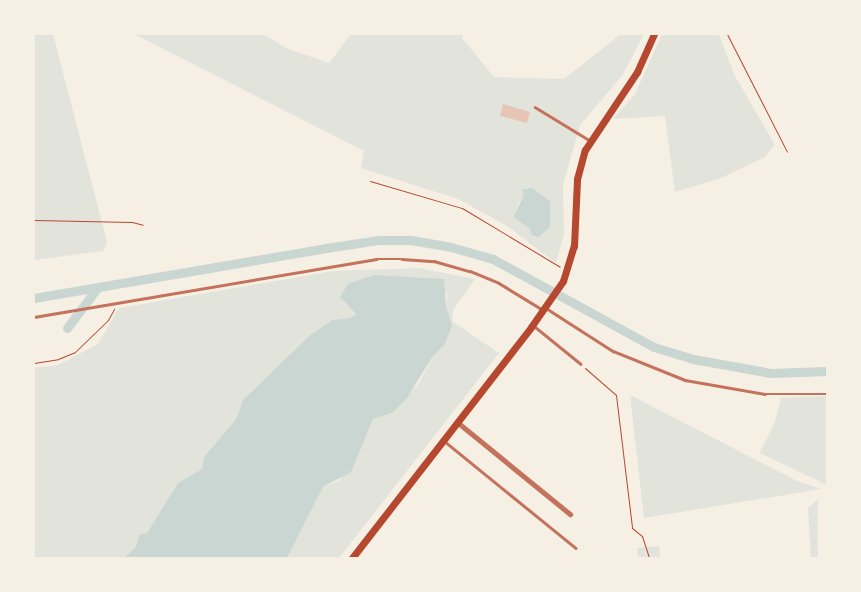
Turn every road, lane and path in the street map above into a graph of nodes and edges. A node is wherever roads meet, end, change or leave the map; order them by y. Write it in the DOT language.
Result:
graph roads {
  1 [pos="654,34"];
  2 [pos="727,34"];
  3 [pos="535,107"];
  4 [pos="590,141"];
  5 [pos="787,152"];
  6 [pos="370,181"];
  7 [pos="34,220"];
  8 [pos="143,225"];
  9 [pos="568,271"];
  10 [pos="117,302"];
  11 [pos="546,308"];
  12 [pos="34,317"];
  13 [pos="533,325"];
  14 [pos="34,363"];
  15 [pos="581,364"];
  16 [pos="827,394"];
  17 [pos="457,422"];
  18 [pos="443,440"];
  19 [pos="570,514"];
  20 [pos="576,548"];
  21 [pos="352,558"];
  22 [pos="649,558"];
  1 -- 4 [label="main road"];
  2 -- 5 [label="path"];
  3 -- 4 [label="lane"];
  4 -- 9 [label="main road"];
  6 -- 9 [label="path"];
  7 -- 8 [label="path"];
  9 -- 11 [label="main road"];
  10 -- 11 [label="lane"];
  10 -- 12 [label="lane"];
  10 -- 14 [label="path"];
  11 -- 13 [label="main road"];
  11 -- 16 [label="lane"];
  13 -- 15 [label="lane"];
  13 -- 17 [label="main road"];
  15 -- 22 [label="path"];
  17 -- 18 [label="main road"];
  17 -- 19 [label="street"];
  18 -- 20 [label="lane"];
  18 -- 21 [label="main road"];
}
